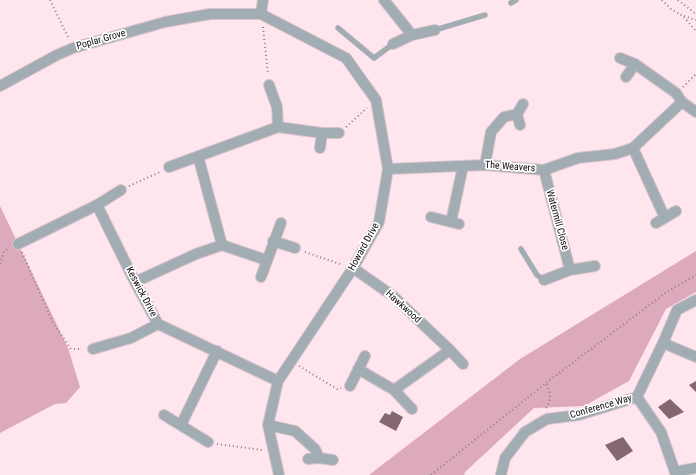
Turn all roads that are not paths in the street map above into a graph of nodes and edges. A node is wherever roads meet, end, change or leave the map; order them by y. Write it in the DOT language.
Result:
graph roads {
  1 [pos="264,0"];
  2 [pos="384,0"];
  3 [pos="210,14"];
  4 [pos="261,14"];
  5 [pos="485,15"];
  6 [pos="338,28"];
  7 [pos="436,30"];
  8 [pos="412,35"];
  9 [pos="393,44"];
  10 [pos="620,58"];
  11 [pos="635,64"];
  12 [pos="626,77"];
  13 [pos="269,85"];
  14 [pos="0,86"];
  15 [pos="682,102"];
  16 [pos="523,104"];
  17 [pos="696,112"];
  18 [pos="517,114"];
  19 [pos="520,125"];
  20 [pos="278,127"];
  21 [pos="322,133"];
  22 [pos="339,133"];
  23 [pos="320,148"];
  24 [pos="633,148"];
  25 [pos="198,156"];
  26 [pos="484,165"];
  27 [pos="462,166"];
  28 [pos="168,167"];
  29 [pos="388,169"];
  30 [pos="544,170"];
  31 [pos="121,190"];
  32 [pos="97,205"];
  33 [pos="676,210"];
  34 [pos="431,217"];
  35 [pos="281,223"];
  36 [pos="274,241"];
  37 [pos="18,244"];
  38 [pos="222,245"];
  39 [pos="295,248"];
  40 [pos="521,249"];
  41 [pos="266,260"];
  42 [pos="595,266"];
  43 [pos="353,268"];
  44 [pos="570,270"];
  45 [pos="261,277"];
  46 [pos="544,280"];
  47 [pos="135,282"];
  48 [pos="696,300"];
  49 [pos="158,324"];
  50 [pos="663,343"];
  51 [pos="93,349"];
  52 [pos="450,350"];
  53 [pos="217,351"];
  54 [pos="365,356"];
  55 [pos="696,357"];
  56 [pos="463,364"];
  57 [pos="358,369"];
  58 [pos="278,381"];
  59 [pos="350,386"];
  60 [pos="394,390"];
  61 [pos="637,397"];
  62 [pos="412,409"];
  63 [pos="164,415"];
  64 [pos="181,425"];
  65 [pos="268,425"];
  66 [pos="208,442"];
  67 [pos="308,458"];
  68 [pos="319,458"];
  69 [pos="333,460"];
  70 [pos="696,468"];
  71 [pos="675,473"];
  72 [pos="279,475"];
  73 [pos="501,475"];
  1 -- 4 [label="street"];
  2 -- 8 [label="street"];
  3 -- 4 [label="street, Howard Drive"];
  3 -- 14 [label="street, Poplar Grove"];
  4 -- 29 [label="street, Howard Drive"];
  5 -- 7 [label="lane"];
  6 -- 9 [label="lane"];
  7 -- 8 [label="street"];
  8 -- 9 [label="street"];
  10 -- 11 [label="street"];
  11 -- 12 [label="street"];
  11 -- 15 [label="street"];
  13 -- 20 [label="street"];
  15 -- 17 [label="street"];
  15 -- 24 [label="street, The Weavers"];
  16 -- 18 [label="street"];
  18 -- 19 [label="street"];
  18 -- 26 [label="street"];
  20 -- 21 [label="street"];
  20 -- 25 [label="street"];
  21 -- 22 [label="street"];
  21 -- 23 [label="street"];
  24 -- 30 [label="street, The Weavers"];
  24 -- 33 [label="street"];
  25 -- 28 [label="street"];
  25 -- 38 [label="street"];
  26 -- 27 [label="street, The Weavers"];
  26 -- 30 [label="street, The Weavers"];
  27 -- 29 [label="street, The Weavers"];
  27 -- 34 [label="street"];
  29 -- 43 [label="street, Howard Drive"];
  30 -- 44 [label="street, Watermill Close"];
  31 -- 32 [label="street"];
  32 -- 37 [label="street"];
  32 -- 47 [label="street, Keswick Drive"];
  35 -- 36 [label="street"];
  36 -- 39 [label="street"];
  36 -- 41 [label="street"];
  38 -- 41 [label="street"];
  38 -- 47 [label="street"];
  40 -- 46 [label="lane"];
  41 -- 45 [label="street"];
  42 -- 44 [label="street"];
  43 -- 52 [label="street, Hawkwood"];
  43 -- 58 [label="street, Howard Drive"];
  44 -- 46 [label="street"];
  47 -- 49 [label="street, Keswick Drive"];
  48 -- 50 [label="street, Conference Way"];
  49 -- 51 [label="street"];
  49 -- 53 [label="street, Keswick Drive"];
  50 -- 55 [label="street"];
  50 -- 61 [label="street, Conference Way"];
  52 -- 56 [label="street, Hawkwood"];
  52 -- 60 [label="street"];
  53 -- 58 [label="street, Keswick Drive"];
  53 -- 64 [label="street"];
  54 -- 57 [label="street"];
  57 -- 59 [label="street"];
  57 -- 60 [label="street"];
  58 -- 65 [label="street, Howard Drive"];
  60 -- 62 [label="street"];
  61 -- 71 [label="street"];
  61 -- 73 [label="street, Conference Way"];
  63 -- 64 [label="street"];
  64 -- 66 [label="street"];
  65 -- 68 [label="street"];
  65 -- 72 [label="street, Howard Drive"];
  67 -- 68 [label="street"];
  68 -- 69 [label="street"];
  70 -- 71 [label="street"];
}
